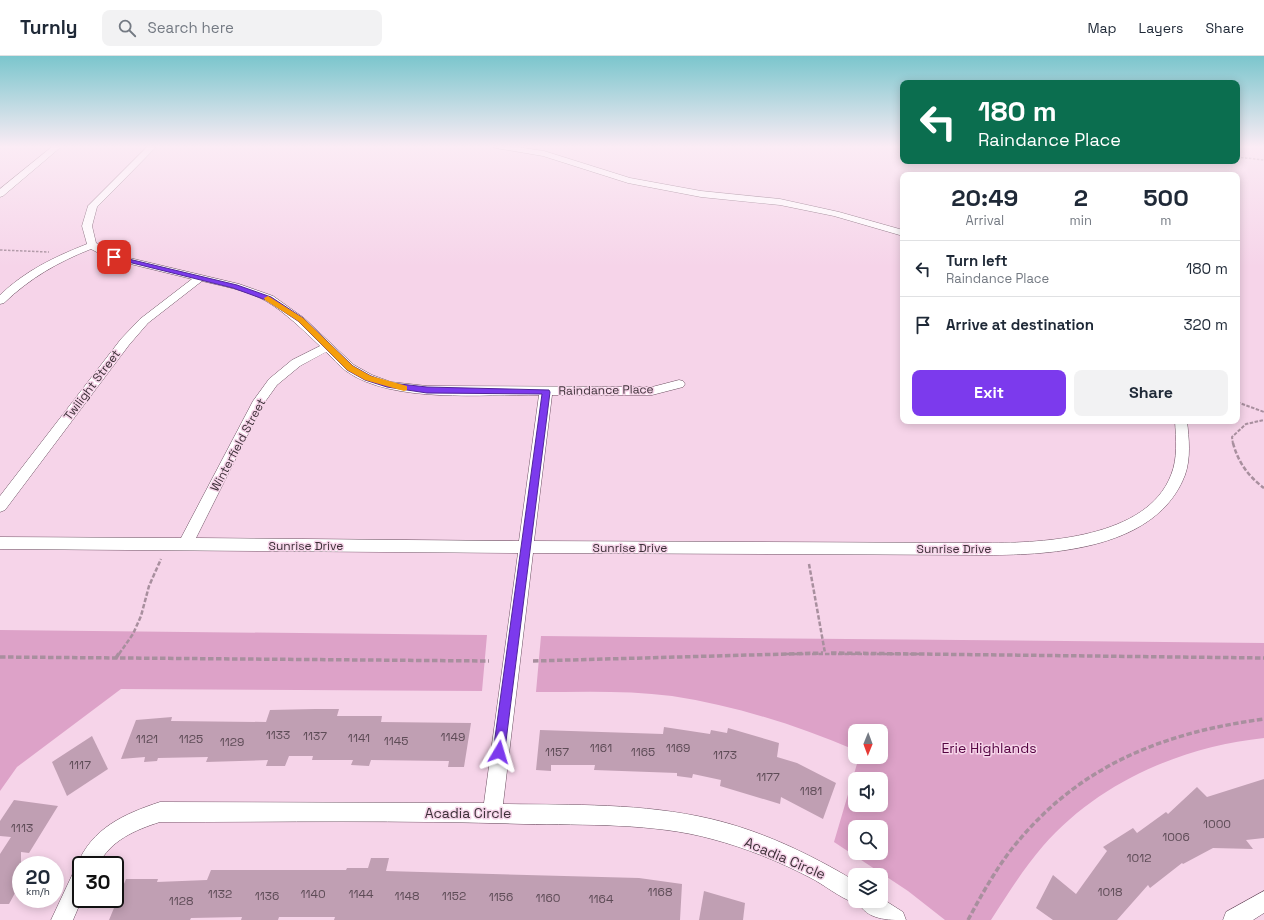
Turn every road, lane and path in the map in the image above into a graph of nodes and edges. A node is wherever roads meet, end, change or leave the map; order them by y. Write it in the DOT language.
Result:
graph roads {
  1 [pos="113,186"];
  2 [pos="661,186"];
  3 [pos="900,232"];
  4 [pos="92,245"];
  5 [pos="0,250"];
  6 [pos="53,255"];
  7 [pos="199,278"];
  8 [pos="0,301"];
  9 [pos="327,347"];
  10 [pos="679,384"];
  11 [pos="546,392"];
  12 [pos="1240,403"];
  13 [pos="1264,412"];
  14 [pos="1264,420"];
  15 [pos="1181,424"];
  16 [pos="1264,488"];
  17 [pos="0,506"];
  18 [pos="0,543"];
  19 [pos="185,545"];
  20 [pos="525,547"];
  21 [pos="161,559"];
  22 [pos="810,564"];
  23 [pos="825,653"];
  24 [pos="0,657"];
  25 [pos="116,658"];
  26 [pos="1264,658"];
  27 [pos="489,661"];
  28 [pos="534,661"];
  29 [pos="1264,719"];
  30 [pos="492,813"];
  31 [pos="91,856"];
  32 [pos="848,889"];
  33 [pos="72,898"];
  34 [pos="1264,901"];
  35 [pos="878,908"];
  36 [pos="62,920"];
  37 [pos="896,920"];
  38 [pos="968,920"];
  39 [pos="1234,920"];
  1 -- 4 [label="street"];
  2 -- 3 [label="street"];
  4 -- 7 [label="street, Raindance Place"];
  4 -- 8 [label="street"];
  5 -- 6 [label="path"];
  7 -- 9 [label="street, Raindance Place"];
  7 -- 17 [label="street, Twilight Street"];
  9 -- 11 [label="street, Raindance Place"];
  9 -- 19 [label="street, Winterfield Street"];
  10 -- 11 [label="street, Raindance Place"];
  11 -- 20 [label="street"];
  12 -- 13 [label="path"];
  14 -- 16 [label="path"];
  15 -- 20 [label="street, Sunrise Drive"];
  18 -- 19 [label="street, Sunrise Drive"];
  19 -- 20 [label="street, Sunrise Drive"];
  20 -- 30 [label="street"];
  21 -- 25 [label="path"];
  22 -- 23 [label="path"];
  23 -- 26 [label="path"];
  23 -- 28 [label="path"];
  24 -- 25 [label="path"];
  25 -- 27 [label="path"];
  29 -- 38 [label="path"];
  30 -- 31 [label="street, Acadia Circle"];
  30 -- 32 [label="street, Acadia Circle"];
  33 -- 36 [label="street"];
  34 -- 39 [label="street"];
  35 -- 37 [label="street"];
}
